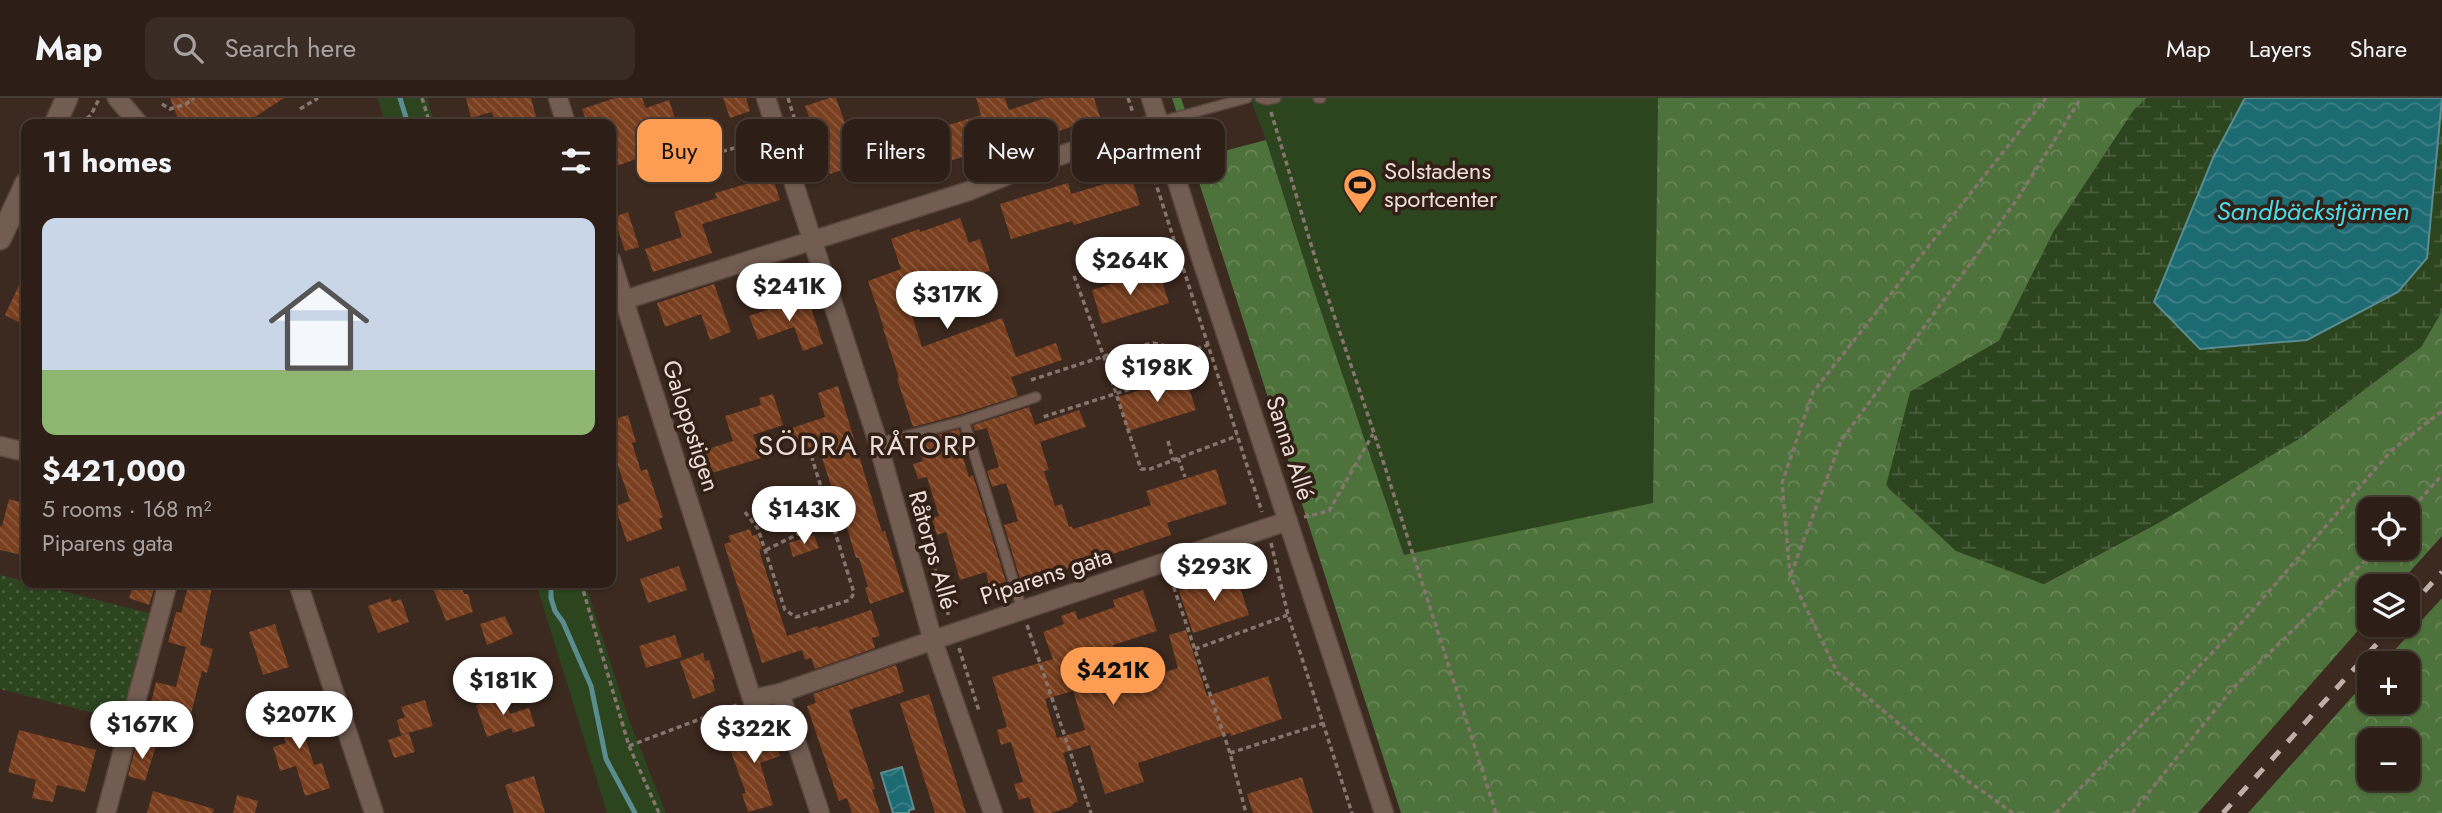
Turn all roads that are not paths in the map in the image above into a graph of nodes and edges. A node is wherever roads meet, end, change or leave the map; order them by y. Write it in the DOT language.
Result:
graph roads {
  1 [pos="67,98"];
  2 [pos="117,98"];
  3 [pos="558,98"];
  4 [pos="766,98"];
  5 [pos="1151,98"];
  6 [pos="1247,98"];
  7 [pos="57,119"];
  8 [pos="135,119"];
  9 [pos="564,119"];
  10 [pos="1158,119"];
  11 [pos="1170,119"];
  12 [pos="1072,151"];
  13 [pos="1178,182"];
  14 [pos="21,194"];
  15 [pos="0,239"];
  16 [pos="813,241"];
  17 [pos="616,275"];
  18 [pos="624,300"];
  19 [pos="1036,397"];
  20 [pos="964,421"];
  21 [pos="878,443"];
  22 [pos="0,446"];
  23 [pos="21,451"];
  24 [pos="1288,521"];
  25 [pos="166,588"];
  26 [pos="300,588"];
  27 [pos="1022,609"];
  28 [pos="933,641"];
  29 [pos="780,693"];
  30 [pos="106,813"];
  31 [pos="374,813"];
  32 [pos="820,813"];
  33 [pos="993,813"];
  34 [pos="1384,813"];
  1 -- 7 [label="street"];
  2 -- 8 [label="street"];
  3 -- 9 [label="street"];
  4 -- 16 [label="street, Råtorps Allé"];
  5 -- 10 [label="street, Sanna Allé"];
  6 -- 11 [label="lane"];
  12 -- 16 [label="street"];
  13 -- 24 [label="street, Sanna Allé"];
  14 -- 15 [label="street"];
  16 -- 18 [label="street"];
  16 -- 21 [label="street, Råtorps Allé"];
  17 -- 18 [label="street, Galoppstigen"];
  18 -- 29 [label="street, Galoppstigen"];
  19 -- 20 [label="lane"];
  20 -- 21 [label="lane"];
  20 -- 27 [label="lane"];
  21 -- 28 [label="street, Råtorps Allé"];
  22 -- 23 [label="street"];
  24 -- 27 [label="street, Piparens gata"];
  24 -- 34 [label="street, Sanna Allé"];
  25 -- 30 [label="street"];
  26 -- 31 [label="street"];
  27 -- 28 [label="street, Piparens gata"];
  28 -- 29 [label="street, Piparens gata"];
  28 -- 33 [label="street, Råtorps Allé"];
  29 -- 32 [label="street"];
}
